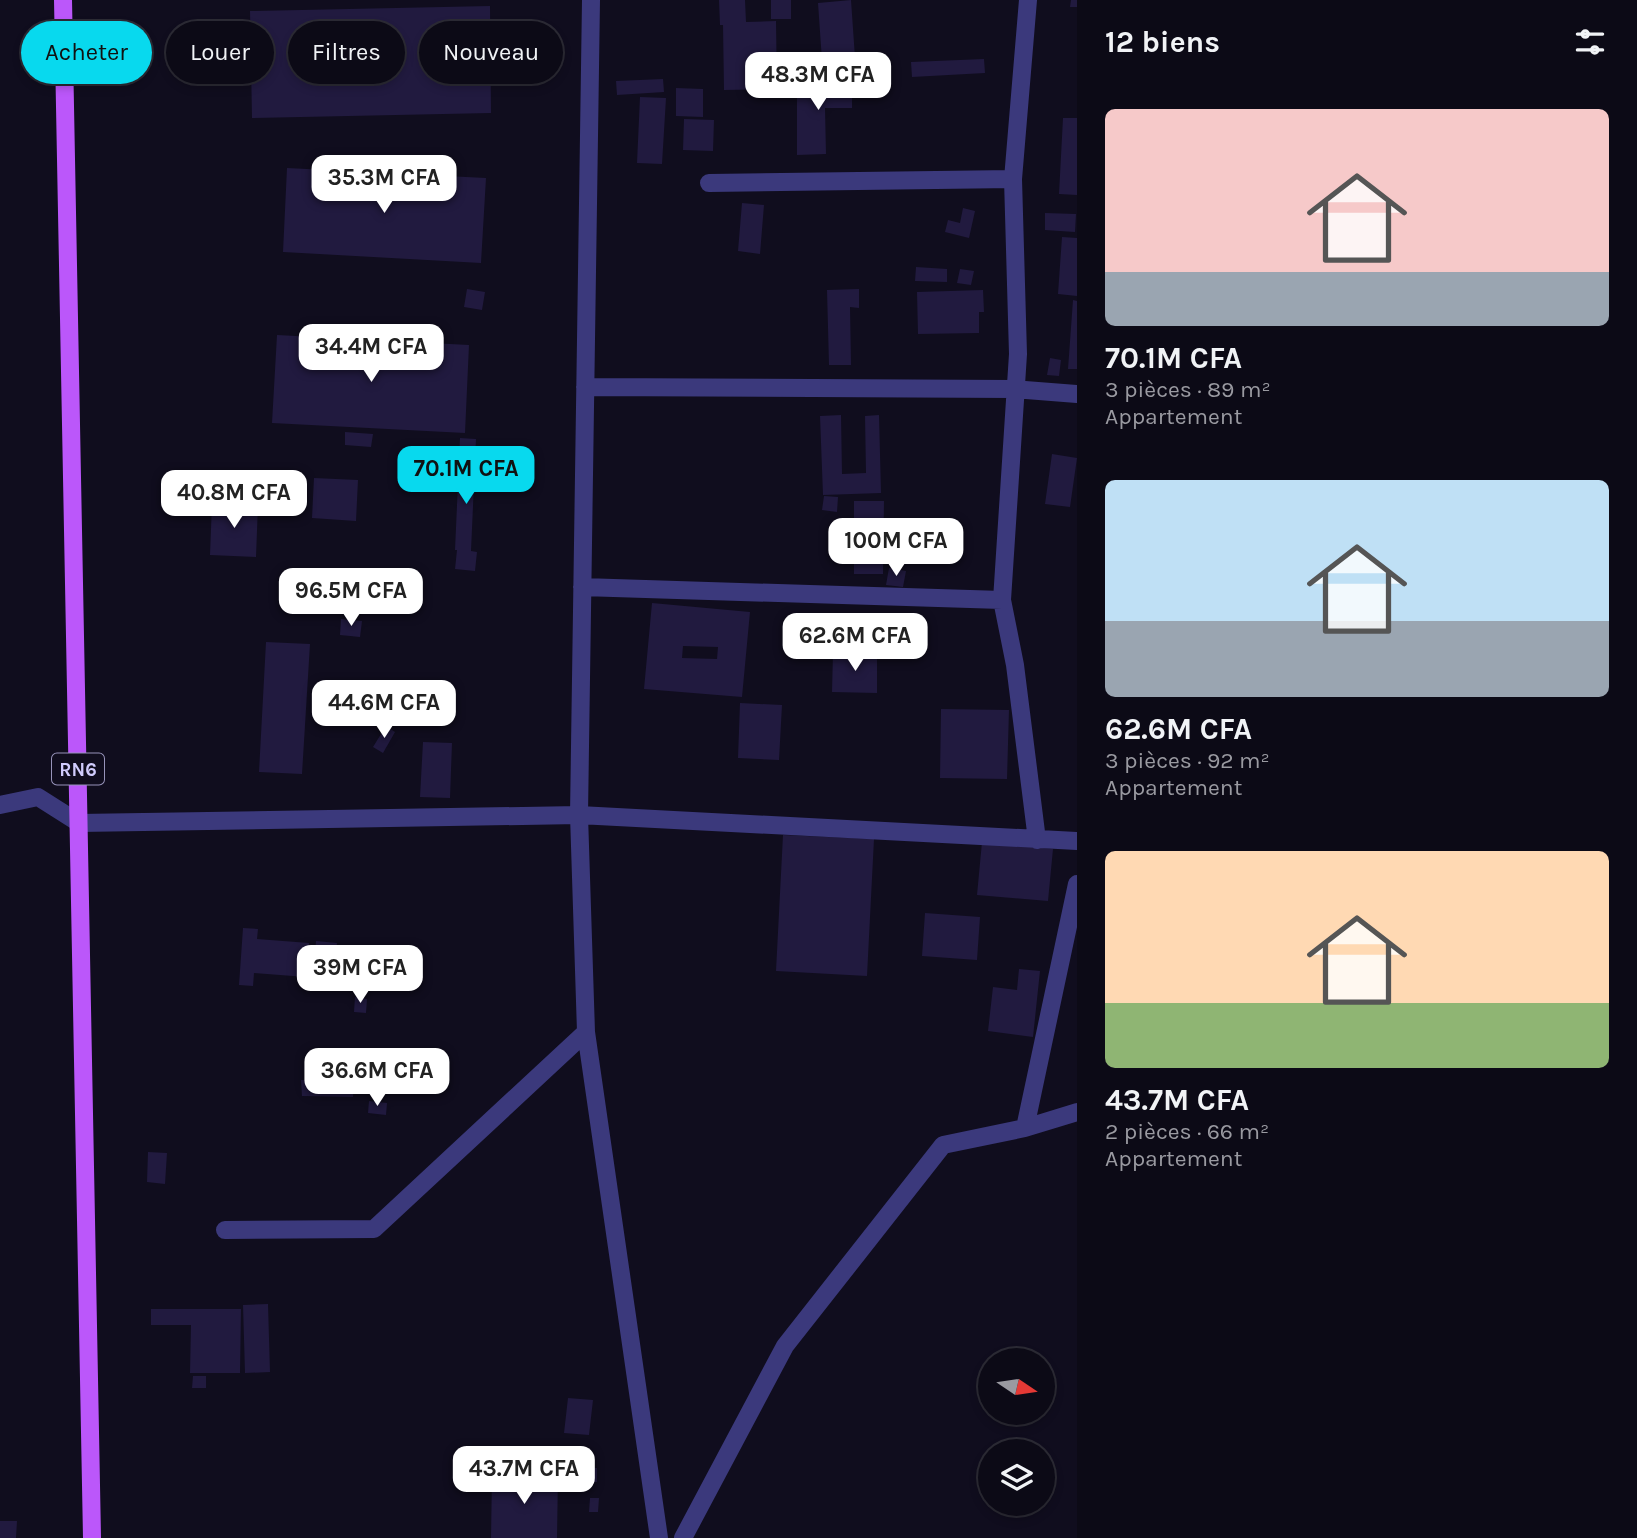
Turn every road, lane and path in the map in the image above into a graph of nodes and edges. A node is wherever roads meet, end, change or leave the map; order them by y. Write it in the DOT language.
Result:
graph roads {
  1 [pos="64,0"];
  2 [pos="591,0"];
  3 [pos="1028,0"];
  4 [pos="1013,179"];
  5 [pos="709,183"];
  6 [pos="585,387"];
  7 [pos="1014,389"];
  8 [pos="1077,394"];
  9 [pos="582,587"];
  10 [pos="1002,600"];
  11 [pos="0,805"];
  12 [pos="579,815"];
  13 [pos="79,823"];
  14 [pos="1037,840"];
  15 [pos="1077,841"];
  16 [pos="1077,884"];
  17 [pos="586,1032"];
  18 [pos="1077,1112"];
  19 [pos="1025,1128"];
  20 [pos="225,1230"];
  21 [pos="92,1538"];
  22 [pos="659,1538"];
  23 [pos="683,1538"];
  1 -- 13 [label="main road, RN6"];
  2 -- 6 [label="street"];
  3 -- 4 [label="street"];
  4 -- 5 [label="street"];
  4 -- 7 [label="street"];
  6 -- 7 [label="street"];
  6 -- 9 [label="street"];
  7 -- 8 [label="street"];
  7 -- 10 [label="street"];
  9 -- 10 [label="street"];
  9 -- 12 [label="street"];
  10 -- 14 [label="street"];
  11 -- 13 [label="street"];
  12 -- 13 [label="street"];
  12 -- 14 [label="street"];
  12 -- 17 [label="street"];
  13 -- 21 [label="main road, RN6"];
  14 -- 15 [label="street"];
  16 -- 19 [label="street"];
  17 -- 20 [label="street"];
  17 -- 22 [label="street"];
  18 -- 19 [label="street"];
  19 -- 23 [label="street"];
}
